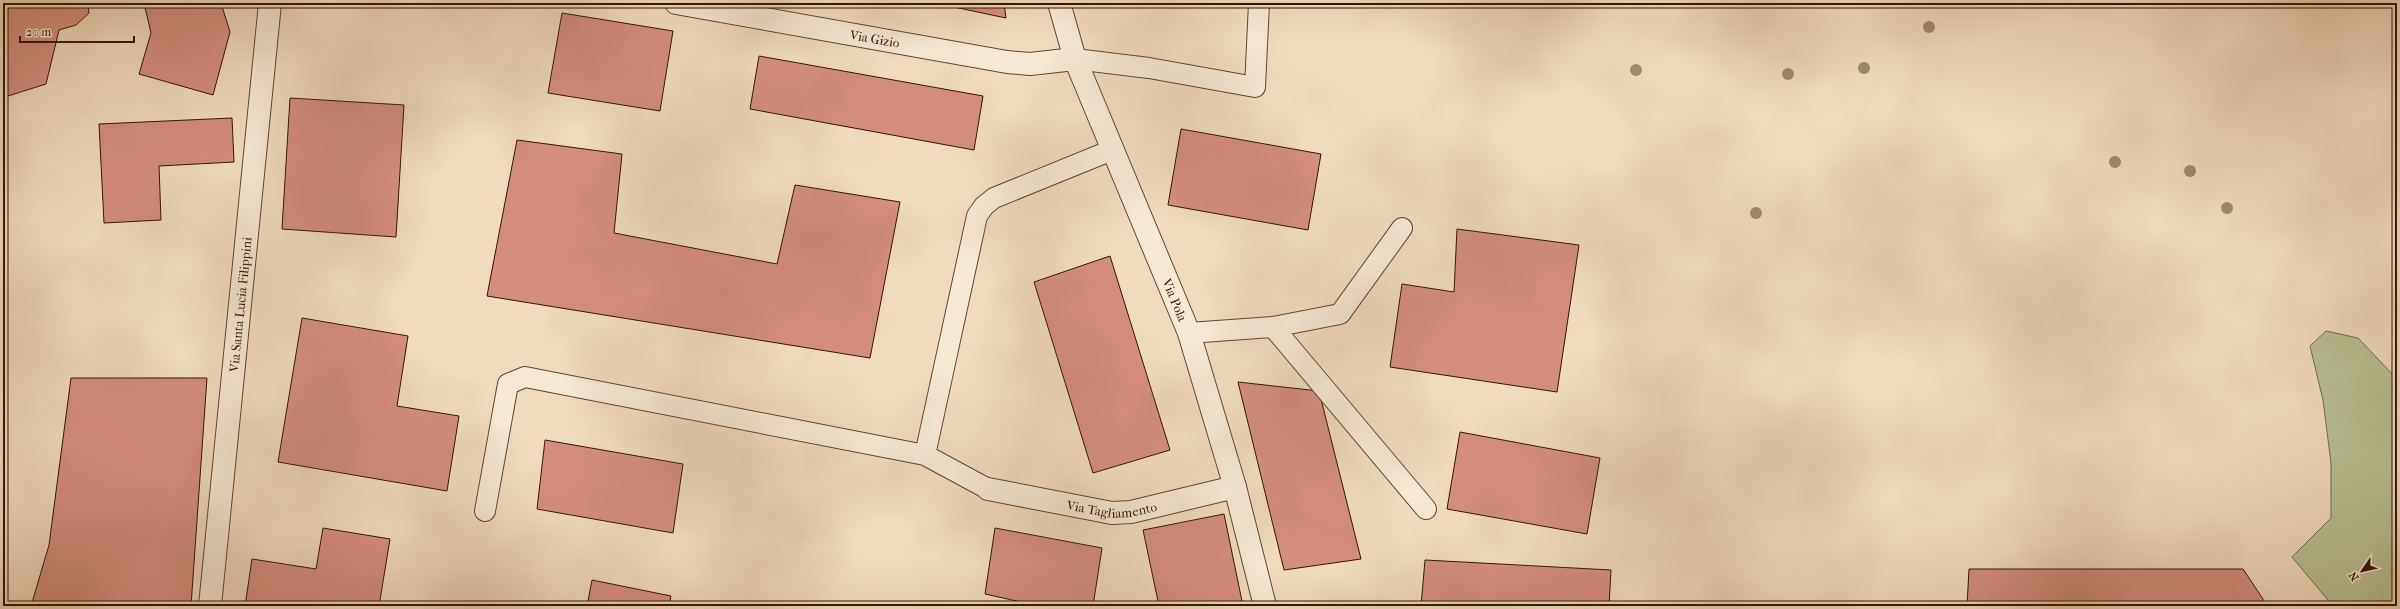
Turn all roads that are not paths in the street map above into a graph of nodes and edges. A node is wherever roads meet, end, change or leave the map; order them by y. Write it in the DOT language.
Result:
graph roads {
  1 [pos="270,3"];
  2 [pos="676,3"];
  3 [pos="1059,3"];
  4 [pos="1259,3"];
  5 [pos="1075,59"];
  6 [pos="1112,150"];
  7 [pos="1402,228"];
  8 [pos="1273,327"];
  9 [pos="1189,333"];
  10 [pos="925,455"];
  11 [pos="1235,487"];
  12 [pos="988,489"];
  13 [pos="1426,509"];
  14 [pos="485,511"];
  15 [pos="210,606"];
  16 [pos="1265,606"];
  1 -- 15 [label="street, Via Santa Lucia Filippini"];
  2 -- 5 [label="street, Via Gizio"];
  3 -- 5 [label="street, Via Pola"];
  4 -- 5 [label="lane"];
  5 -- 6 [label="street, Via Pola"];
  6 -- 9 [label="street, Via Pola"];
  6 -- 10 [label="lane"];
  7 -- 8 [label="lane"];
  8 -- 9 [label="lane"];
  8 -- 13 [label="lane"];
  9 -- 11 [label="street, Via Pola"];
  10 -- 12 [label="lane"];
  10 -- 14 [label="lane"];
  11 -- 12 [label="street, Via Tagliamento"];
  11 -- 16 [label="street, Via Pola"];
}
